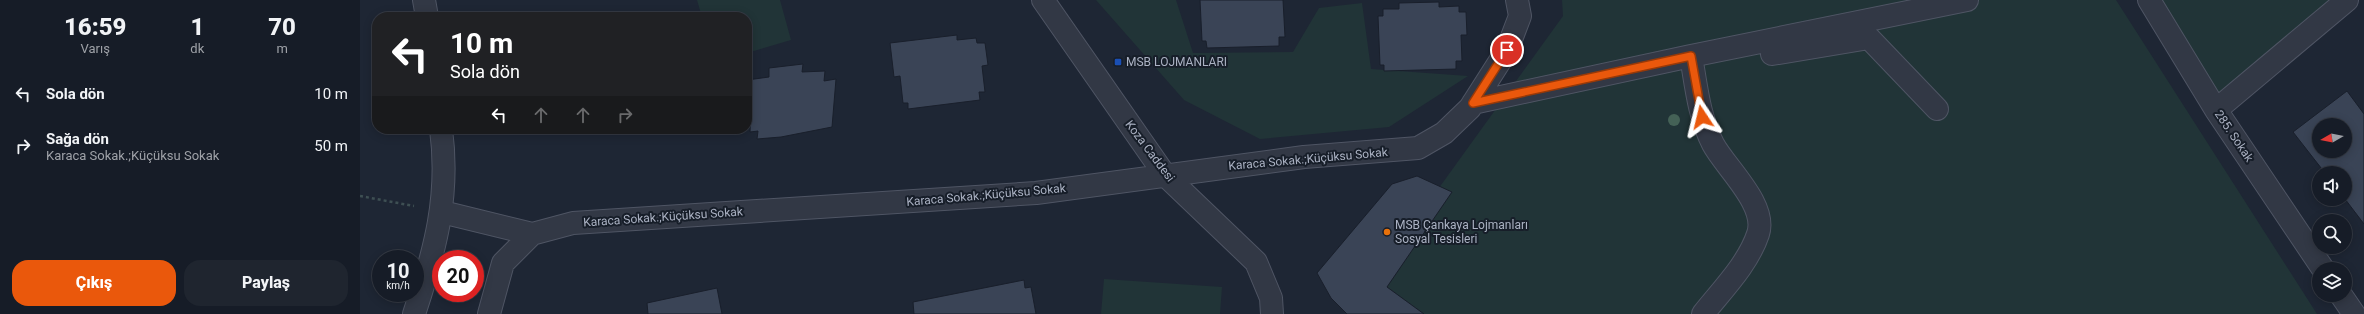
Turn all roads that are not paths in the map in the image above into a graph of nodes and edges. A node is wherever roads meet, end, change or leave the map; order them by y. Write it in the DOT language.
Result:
graph roads {
  1 [pos="424,0"];
  2 [pos="1043,0"];
  3 [pos="1517,0"];
  4 [pos="1967,0"];
  5 [pos="2149,0"];
  6 [pos="2347,0"];
  7 [pos="426,12"];
  8 [pos="1697,54"];
  9 [pos="1473,103"];
  10 [pos="1937,109"];
  11 [pos="2216,110"];
  12 [pos="442,134"];
  13 [pos="1165,175"];
  14 [pos="442,212"];
  15 [pos="532,234"];
  16 [pos="2318,262"];
  17 [pos="2346,302"];
  18 [pos="414,314"];
  19 [pos="489,314"];
  20 [pos="1272,314"];
  21 [pos="1703,314"];
  22 [pos="2354,314"];
  1 -- 7 [label="street"];
  2 -- 13 [label="street, Koza Caddesi"];
  3 -- 9 [label="street, Karaca Sokak.;Küçüksu Sokak"];
  4 -- 8 [label="street"];
  5 -- 11 [label="street, 285. Sokak"];
  6 -- 11 [label="street"];
  8 -- 9 [label="street"];
  8 -- 10 [label="street"];
  8 -- 21 [label="street"];
  9 -- 13 [label="street, Karaca Sokak.;Küçüksu Sokak"];
  11 -- 16 [label="street, 285. Sokak"];
  12 -- 14 [label="street"];
  13 -- 15 [label="street, Karaca Sokak.;Küçüksu Sokak"];
  13 -- 20 [label="street, Koza Caddesi"];
  14 -- 15 [label="street"];
  14 -- 18 [label="street"];
  15 -- 19 [label="street, Karaca Sokak.;Küçüksu Sokak"];
  17 -- 22 [label="street"];
}
